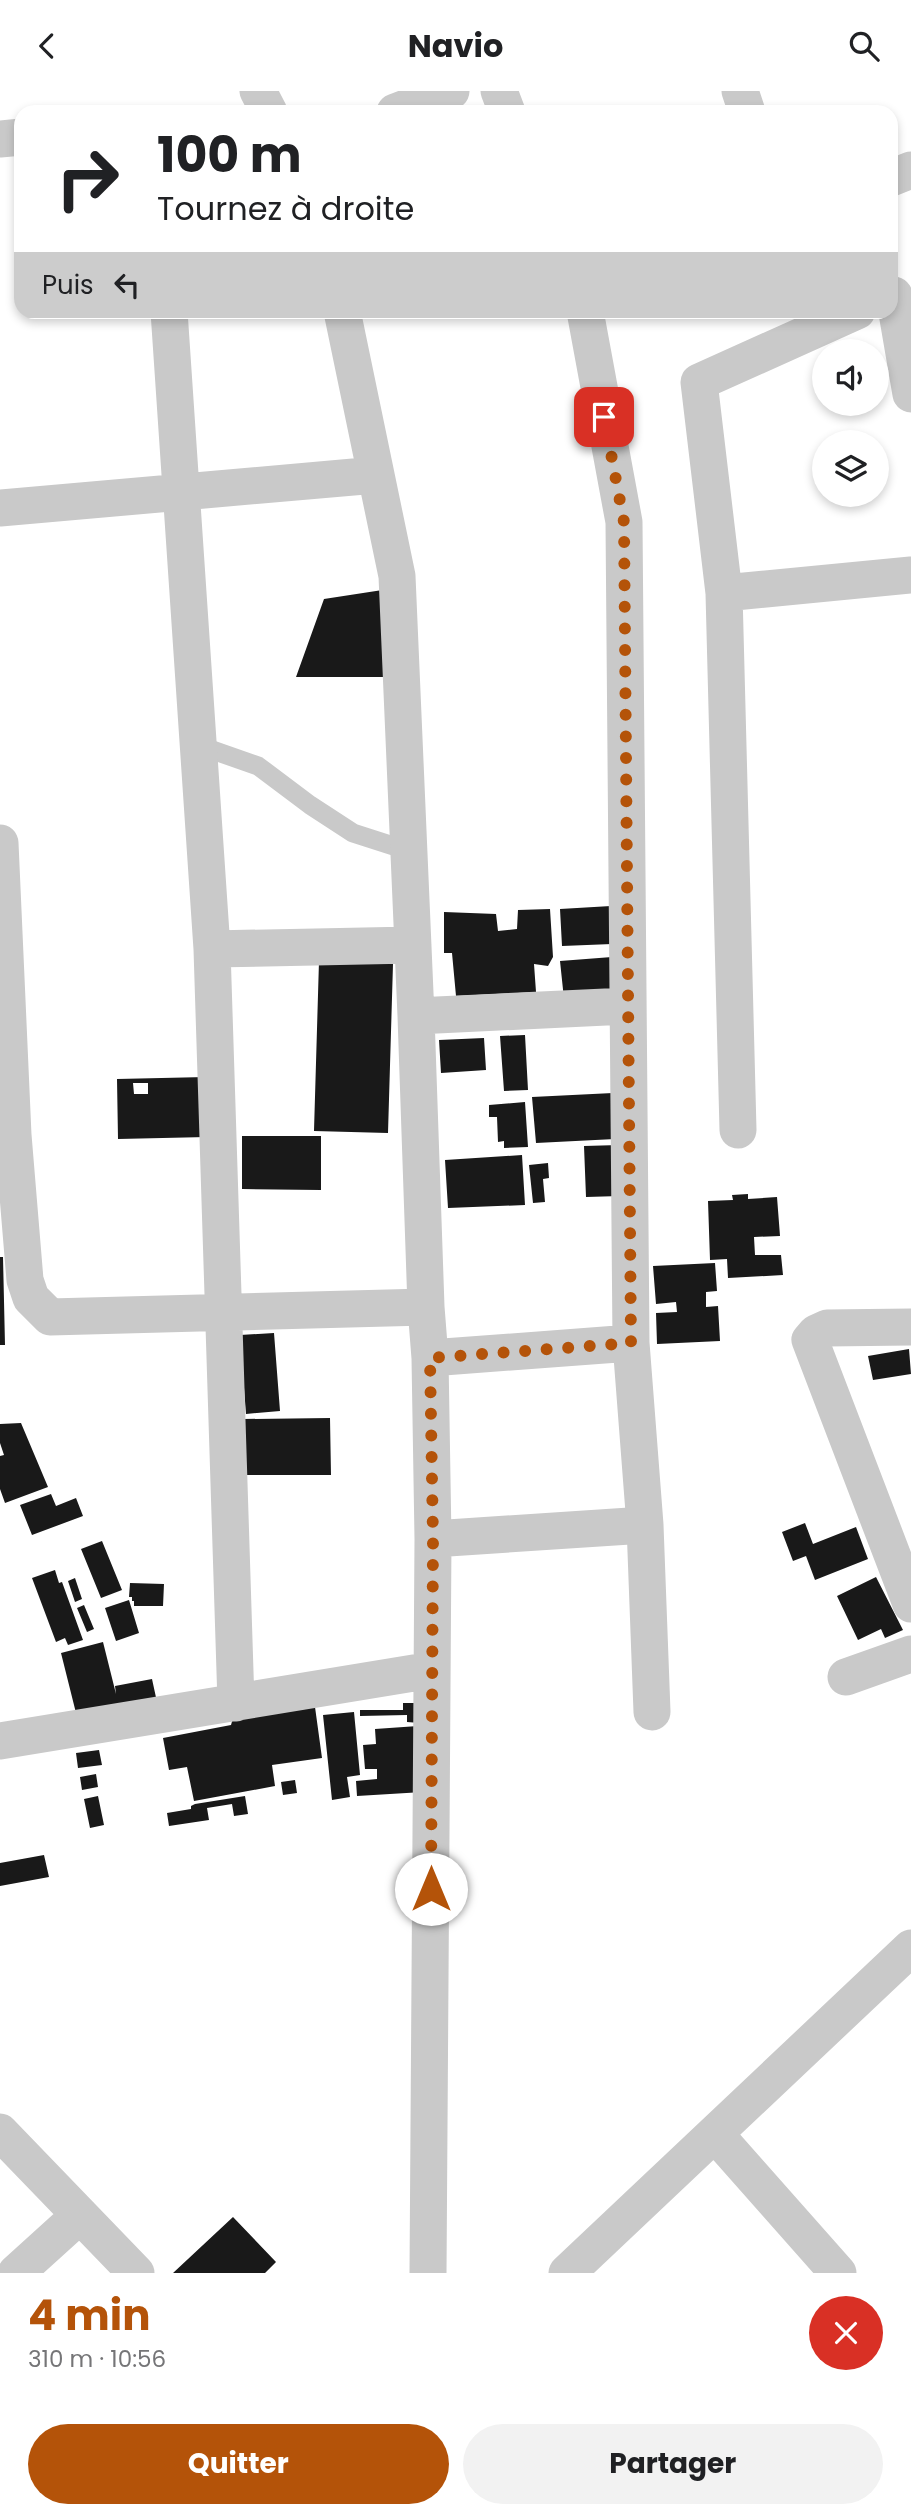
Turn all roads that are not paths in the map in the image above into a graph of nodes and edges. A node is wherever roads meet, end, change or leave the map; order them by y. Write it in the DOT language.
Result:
graph roads {
  1 [pos="451,91"];
  2 [pos="414,105"];
  3 [pos="899,292"];
  4 [pos="170,319"];
  5 [pos="344,319"];
  6 [pos="586,319"];
  7 [pos="840,319"];
  8 [pos="911,394"];
  9 [pos="376,475"];
  10 [pos="181,492"];
  11 [pos="0,508"];
  12 [pos="911,575"];
  13 [pos="724,593"];
  14 [pos="198,745"];
  15 [pos="0,843"];
  16 [pos="409,851"];
  17 [pos="413,945"];
  18 [pos="212,949"];
  19 [pos="628,1006"];
  20 [pos="416,1016"];
  21 [pos="738,1130"];
  22 [pos="426,1307"];
  23 [pos="223,1313"];
  24 [pos="911,1327"];
  25 [pos="631,1343"];
  26 [pos="430,1358"];
  27 [pos="645,1525"];
  28 [pos="433,1539"];
  29 [pos="911,1604"];
  30 [pos="911,1654"];
  31 [pos="432,1670"];
  32 [pos="846,1677"];
  33 [pos="236,1703"];
  34 [pos="652,1712"];
  35 [pos="0,1741"];
  36 [pos="911,1948"];
  37 [pos="0,2132"];
  38 [pos="715,2134"];
  39 [pos="80,2215"];
  40 [pos="16,2273"];
  41 [pos="136,2273"];
  42 [pos="428,2273"];
  43 [pos="567,2273"];
  44 [pos="838,2273"];
  1 -- 2 [label="street"];
  3 -- 8 [label="street"];
  4 -- 10 [label="street"];
  5 -- 9 [label="street"];
  6 -- 19 [label="street"];
  7 -- 13 [label="street"];
  9 -- 10 [label="street"];
  9 -- 16 [label="street"];
  10 -- 11 [label="street"];
  10 -- 14 [label="street"];
  12 -- 13 [label="street"];
  13 -- 21 [label="street"];
  14 -- 16 [label="lane"];
  14 -- 18 [label="street"];
  15 -- 23 [label="street"];
  16 -- 17 [label="street"];
  17 -- 18 [label="street"];
  17 -- 20 [label="street"];
  18 -- 23 [label="street"];
  19 -- 20 [label="street"];
  19 -- 25 [label="street"];
  20 -- 22 [label="street"];
  22 -- 23 [label="street"];
  22 -- 26 [label="street"];
  23 -- 33 [label="street"];
  24 -- 29 [label="street"];
  25 -- 26 [label="street"];
  25 -- 27 [label="street"];
  26 -- 28 [label="street"];
  27 -- 28 [label="street"];
  27 -- 34 [label="street"];
  28 -- 31 [label="street"];
  30 -- 32 [label="street"];
  31 -- 33 [label="street"];
  31 -- 42 [label="street"];
  33 -- 35 [label="street"];
  36 -- 38 [label="street"];
  37 -- 39 [label="street"];
  38 -- 43 [label="street"];
  38 -- 44 [label="street"];
  39 -- 40 [label="street"];
  39 -- 41 [label="street"];
}
